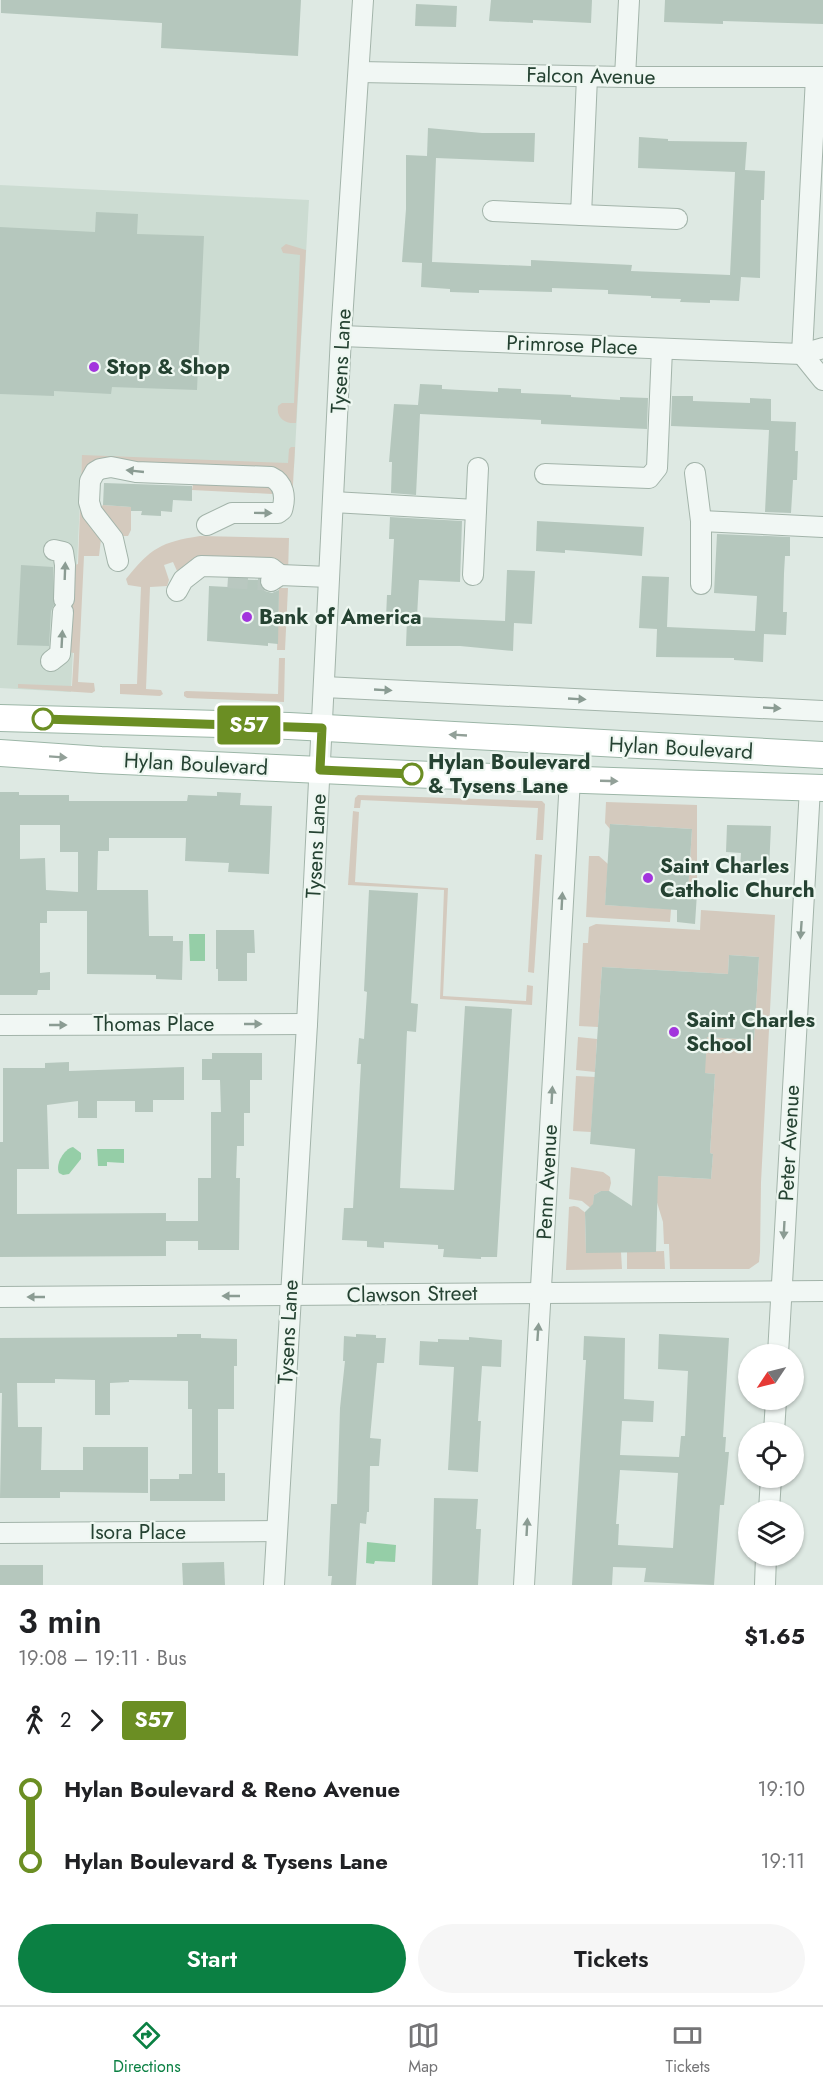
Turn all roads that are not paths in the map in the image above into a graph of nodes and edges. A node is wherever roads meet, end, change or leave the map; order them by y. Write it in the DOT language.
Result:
graph roads {
  1 [pos="363,0"];
  2 [pos="629,0"];
  3 [pos="359,72"];
  4 [pos="587,76"];
  5 [pos="625,77"];
  6 [pos="820,77"];
  7 [pos="493,211"];
  8 [pos="581,215"];
  9 [pos="677,219"];
  10 [pos="341,336"];
  11 [pos="823,348"];
  12 [pos="662,349"];
  13 [pos="802,354"];
  14 [pos="823,380"];
  15 [pos="478,468"];
  16 [pos="695,473"];
  17 [pos="545,474"];
  18 [pos="333,502"];
  19 [pos="476,510"];
  20 [pos="701,521"];
  21 [pos="207,525"];
  22 [pos="823,527"];
  23 [pos="54,550"];
  24 [pos="118,561"];
  25 [pos="194,572"];
  26 [pos="473,575"];
  27 [pos="329,577"];
  28 [pos="228,578"];
  29 [pos="701,584"];
  30 [pos="177,591"];
  31 [pos="51,661"];
  32 [pos="324,687"];
  33 [pos="823,711"];
  34 [pos="0,718"];
  35 [pos="322,728"];
  36 [pos="0,753"];
  37 [pos="823,755"];
  38 [pos="320,770"];
  39 [pos="570,779"];
  40 [pos="817,788"];
  41 [pos="307,1024"];
  42 [pos="0,1025"];
  43 [pos="782,1292"];
  44 [pos="823,1292"];
  45 [pos="541,1293"];
  46 [pos="290,1295"];
  47 [pos="0,1297"];
  48 [pos="779,1344"];
  49 [pos="277,1531"];
  50 [pos="0,1533"];
  51 [pos="766,1566"];
  52 [pos="274,1585"];
  53 [pos="524,1585"];
  54 [pos="765,1585"];
  1 -- 3 [label="street, Tysens Lane"];
  2 -- 5 [label="street"];
  3 -- 4 [label="street, Falcon Avenue"];
  3 -- 10 [label="street, Tysens Lane"];
  4 -- 5 [label="street, Falcon Avenue"];
  4 -- 8 [label="street"];
  5 -- 6 [label="street, Falcon Avenue"];
  6 -- 13 [label="street"];
  7 -- 8 [label="street"];
  8 -- 9 [label="street"];
  10 -- 12 [label="street, Primrose Place"];
  10 -- 18 [label="street, Tysens Lane"];
  11 -- 13 [label="street, Primrose Place"];
  12 -- 13 [label="street, Primrose Place"];
  12 -- 17 [label="street"];
  13 -- 14 [label="street"];
  15 -- 19 [label="street"];
  16 -- 20 [label="street"];
  18 -- 19 [label="street"];
  18 -- 27 [label="street, Tysens Lane"];
  19 -- 26 [label="street"];
  20 -- 22 [label="street"];
  20 -- 29 [label="street"];
  21 -- 24 [label="street, one-way"];
  31 -- 23 [label="street, one-way"];
  25 -- 27 [label="street"];
  25 -- 28 [label="street"];
  25 -- 30 [label="street"];
  27 -- 32 [label="street, Tysens Lane"];
  32 -- 33 [label="street, one-way"];
  32 -- 35 [label="street, Tysens Lane"];
  34 -- 35 [label="main road, Hylan Boulevard"];
  37 -- 35 [label="main road, Hylan Boulevard, one-way"];
  35 -- 38 [label="street, Tysens Lane"];
  36 -- 38 [label="main road, Hylan Boulevard, one-way"];
  38 -- 39 [label="main road, Hylan Boulevard"];
  38 -- 41 [label="street, Tysens Lane"];
  39 -- 40 [label="main road, Hylan Boulevard, one-way"];
  45 -- 39 [label="street, Penn Avenue, one-way"];
  40 -- 43 [label="street, Peter Avenue, one-way"];
  42 -- 41 [label="street, Thomas Place, one-way"];
  41 -- 46 [label="street, Tysens Lane"];
  43 -- 44 [label="street, Clawson Street"];
  43 -- 45 [label="street, Clawson Street"];
  43 -- 48 [label="street, Peter Avenue"];
  45 -- 46 [label="street, Clawson Street"];
  53 -- 45 [label="street, Penn Avenue, one-way"];
  46 -- 47 [label="street, Clawson Street, one-way"];
  46 -- 49 [label="street, Tysens Lane"];
  49 -- 50 [label="street, Isora Place"];
  49 -- 52 [label="street, Tysens Lane"];
  51 -- 54 [label="street"];
}
